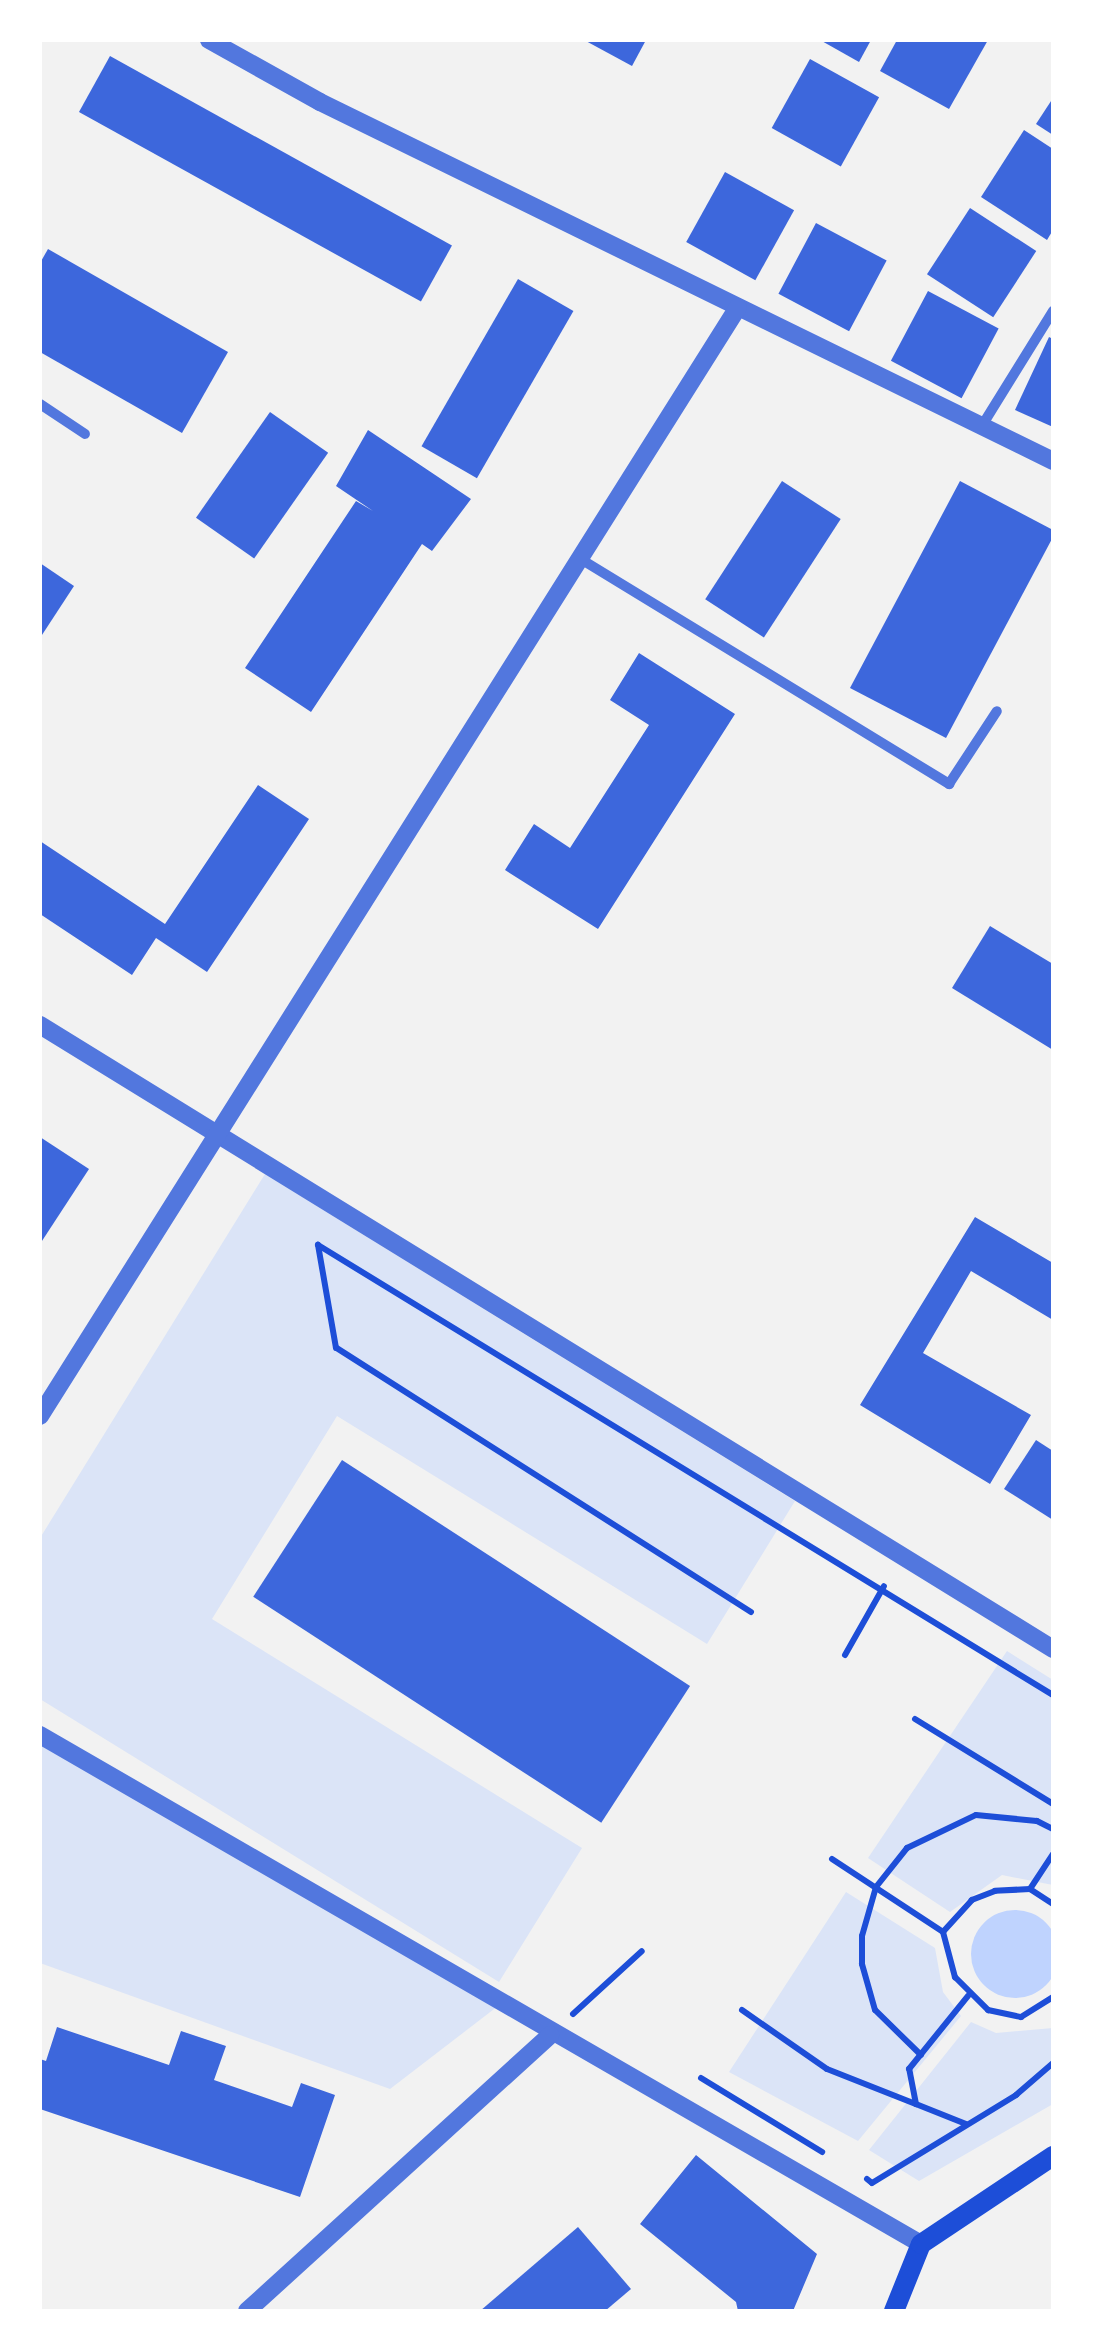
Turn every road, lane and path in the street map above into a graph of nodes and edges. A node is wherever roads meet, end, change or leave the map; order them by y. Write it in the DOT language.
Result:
graph roads {
  1 [pos="210,40"];
  2 [pos="738,308"];
  3 [pos="1053,311"];
  4 [pos="40,404"];
  5 [pos="983,424"];
  6 [pos="85,434"];
  7 [pos="1053,461"];
  8 [pos="580,558"];
  9 [pos="996,711"];
  10 [pos="40,1025"];
  11 [pos="217,1130"];
  12 [pos="40,1416"];
  13 [pos="902,1555"];
  14 [pos="884,1586"];
  15 [pos="750,1612"];
  16 [pos="1053,1648"];
  17 [pos="845,1655"];
  18 [pos="1053,1695"];
  19 [pos="915,1720"];
  20 [pos="40,1735"];
  21 [pos="1053,1804"];
  22 [pos="1053,1830"];
  23 [pos="1053,1854"];
  24 [pos="832,1858"];
  25 [pos="876,1888"];
  26 [pos="1030,1889"];
  27 [pos="1053,1904"];
  28 [pos="943,1932"];
  29 [pos="642,1951"];
  30 [pos="968,1996"];
  31 [pos="1053,1996"];
  32 [pos="742,2010"];
  33 [pos="550,2035"];
  34 [pos="920,2055"];
  35 [pos="1053,2063"];
  36 [pos="701,2078"];
  37 [pos="916,2104"];
  38 [pos="967,2125"];
  39 [pos="826,2154"];
  40 [pos="1053,2156"];
  41 [pos="857,2173"];
  42 [pos="922,2244"];
  43 [pos="247,2311"];
  44 [pos="894,2311"];
  1 -- 2 [label="street"];
  2 -- 5 [label="street"];
  2 -- 8 [label="street"];
  3 -- 5 [label="street"];
  4 -- 6 [label="street"];
  5 -- 7 [label="street"];
  8 -- 9 [label="street"];
  8 -- 11 [label="street"];
  10 -- 11 [label="street"];
  11 -- 12 [label="street"];
  11 -- 13 [label="street"];
  13 -- 14 [label="path"];
  13 -- 16 [label="street"];
  14 -- 15 [label="path"];
  14 -- 17 [label="path"];
  14 -- 18 [label="path"];
  19 -- 21 [label="path"];
  20 -- 33 [label="street"];
  22 -- 25 [label="path"];
  23 -- 26 [label="path"];
  24 -- 25 [label="path"];
  25 -- 28 [label="path"];
  25 -- 34 [label="path"];
  26 -- 27 [label="path"];
  26 -- 28 [label="path"];
  28 -- 30 [label="path"];
  29 -- 33 [label="path"];
  30 -- 31 [label="path"];
  30 -- 34 [label="path"];
  32 -- 37 [label="path"];
  33 -- 42 [label="street"];
  33 -- 43 [label="street"];
  34 -- 37 [label="path"];
  35 -- 38 [label="path"];
  36 -- 39 [label="path"];
  37 -- 38 [label="path"];
  38 -- 41 [label="path"];
  40 -- 42 [label="main road"];
  42 -- 44 [label="main road"];
}
